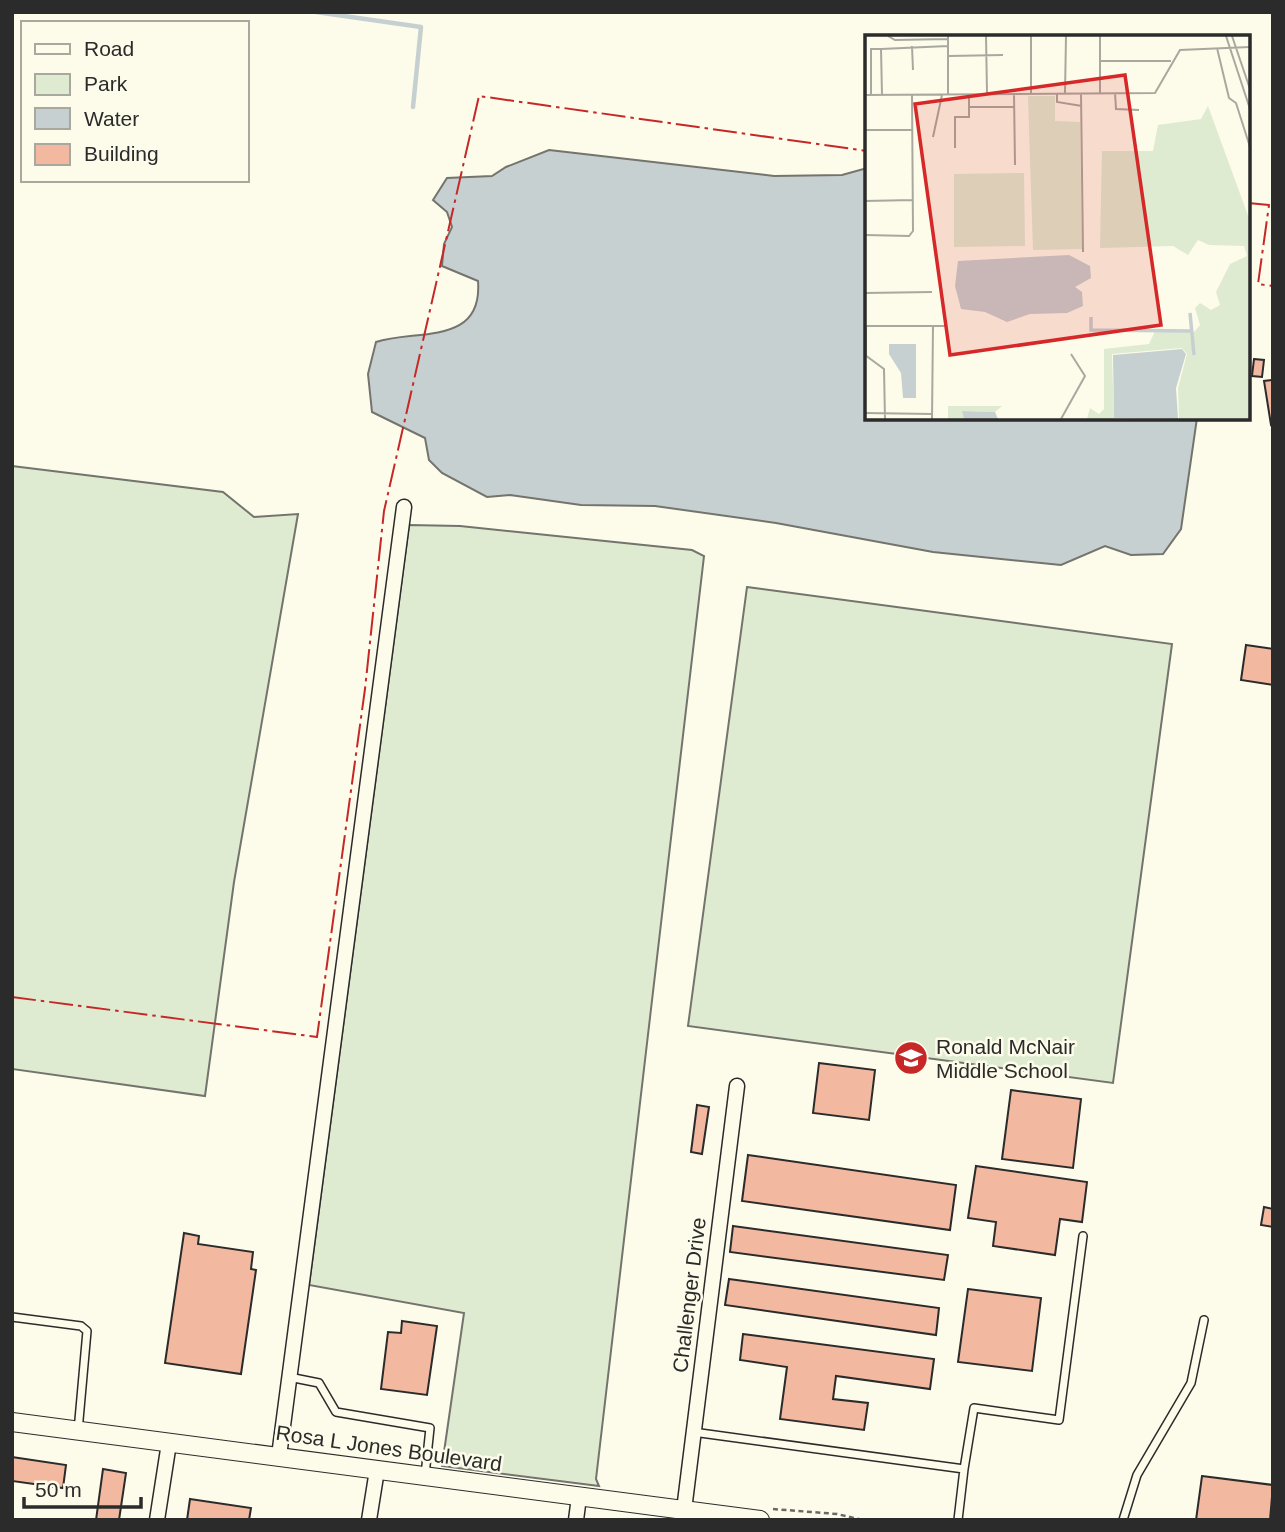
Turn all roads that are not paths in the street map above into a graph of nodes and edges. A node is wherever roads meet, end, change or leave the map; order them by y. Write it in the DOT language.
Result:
graph roads {
  1 [pos="404,507"];
  2 [pos="737,1086"];
  3 [pos="1083,1236"];
  4 [pos="12,1317"];
  5 [pos="1204,1320"];
  6 [pos="289,1377"];
  7 [pos="12,1422"];
  8 [pos="78,1432"];
  9 [pos="694,1432"];
  10 [pos="169,1443"];
  11 [pos="279,1456"];
  12 [pos="377,1469"];
  13 [pos="964,1469"];
  14 [pos="425,1476"];
  15 [pos="579,1497"];
  16 [pos="684,1510"];
  17 [pos="764,1514"];
  18 [pos="158,1520"];
  19 [pos="369,1520"];
  20 [pos="576,1520"];
  21 [pos="958,1520"];
  22 [pos="1123,1520"];
  1 -- 6 [label="street"];
  2 -- 9 [label="street, Challenger Drive"];
  3 -- 13 [label="lane"];
  4 -- 8 [label="lane"];
  5 -- 22 [label="lane"];
  6 -- 11 [label="street"];
  6 -- 14 [label="lane"];
  7 -- 8 [label="street, Rosa L Jones Boulevard"];
  8 -- 10 [label="street, Rosa L Jones Boulevard"];
  9 -- 13 [label="lane"];
  9 -- 16 [label="street, Challenger Drive"];
  10 -- 11 [label="street, Rosa L Jones Boulevard"];
  10 -- 18 [label="street"];
  11 -- 12 [label="street, Rosa L Jones Boulevard"];
  12 -- 14 [label="street, Rosa L Jones Boulevard"];
  12 -- 19 [label="street"];
  13 -- 21 [label="lane"];
  14 -- 15 [label="street, Rosa L Jones Boulevard"];
  15 -- 16 [label="street, Rosa L Jones Boulevard"];
  15 -- 20 [label="street"];
  16 -- 17 [label="street, Rosa L Jones Boulevard"];
}
